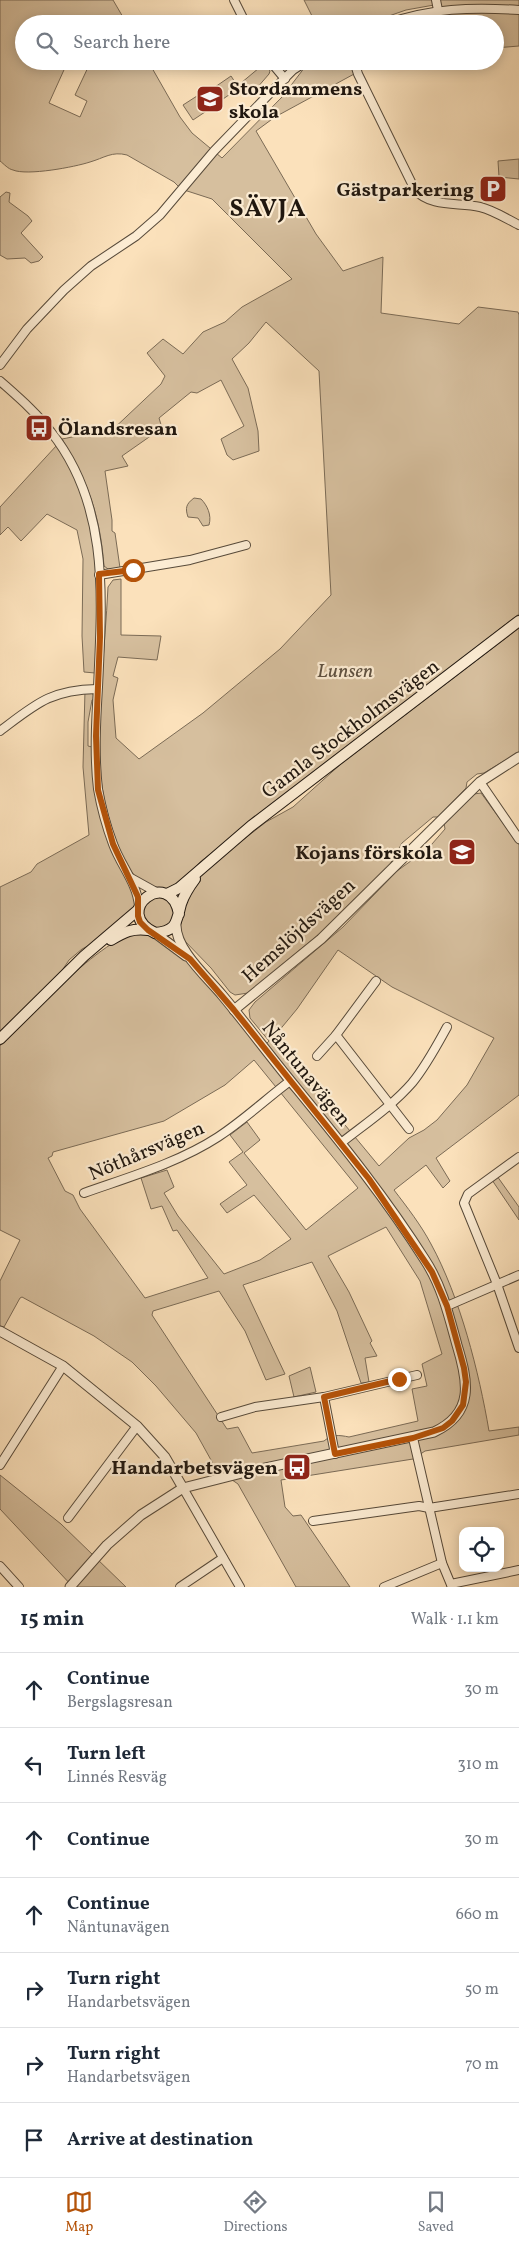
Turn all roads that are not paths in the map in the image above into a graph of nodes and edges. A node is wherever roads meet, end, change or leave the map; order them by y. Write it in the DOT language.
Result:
graph roads {
  1 [pos="234,0"];
  2 [pos="436,0"];
  3 [pos="438,10"];
  4 [pos="519,10"];
  5 [pos="242,15"];
  6 [pos="409,15"];
  7 [pos="278,70"];
  8 [pos="293,70"];
  9 [pos="357,70"];
  10 [pos="285,79"];
  11 [pos="519,225"];
  12 [pos="0,365"];
  13 [pos="0,381"];
  14 [pos="246,545"];
  15 [pos="99,574"];
  16 [pos="519,621"];
  17 [pos="98,688"];
  18 [pos="0,731"];
  19 [pos="519,757"];
  20 [pos="480,782"];
  21 [pos="519,822"];
  22 [pos="511,827"];
  23 [pos="519,839"];
  24 [pos="203,866"];
  25 [pos="131,878"];
  26 [pos="162,893"];
  27 [pos="139,908"];
  28 [pos="178,919"];
  29 [pos="152,932"];
  30 [pos="84,956"];
  31 [pos="190,959"];
  32 [pos="376,981"];
  33 [pos="234,1010"];
  34 [pos="447,1027"];
  35 [pos="336,1035"];
  36 [pos="0,1039"];
  37 [pos="317,1056"];
  38 [pos="290,1081"];
  39 [pos="389,1104"];
  40 [pos="409,1129"];
  41 [pos="341,1143"];
  42 [pos="519,1157"];
  43 [pos="84,1193"];
  44 [pos="519,1275"];
  45 [pos="497,1284"];
  46 [pos="447,1306"];
  47 [pos="0,1331"];
  48 [pos="519,1348"];
  49 [pos="63,1366"];
  50 [pos="417,1375"];
  51 [pos="324,1397"];
  52 [pos="221,1417"];
  53 [pos="137,1426"];
  54 [pos="413,1438"];
  55 [pos="335,1454"];
  56 [pos="0,1465"];
  57 [pos="183,1488"];
  58 [pos="519,1494"];
  59 [pos="429,1508"];
  60 [pos="68,1518"];
  61 [pos="313,1521"];
  62 [pos="223,1558"];
  63 [pos="442,1563"];
  64 [pos="0,1566"];
  65 [pos="519,1570"];
  66 [pos="452,1585"];
  67 [pos="19,1587"];
  68 [pos="70,1587"];
  69 [pos="180,1587"];
  70 [pos="240,1587"];
  71 [pos="384,1587"];
  1 -- 5 [label="street"];
  2 -- 3 [label="street"];
  3 -- 4 [label="street"];
  3 -- 6 [label="street"];
  7 -- 10 [label="street"];
  8 -- 10 [label="street"];
  9 -- 11 [label="street"];
  10 -- 12 [label="street"];
  13 -- 15 [label="street"];
  14 -- 15 [label="street"];
  15 -- 17 [label="street"];
  16 -- 24 [label="main road, Gamla Stockholmsvägen"];
  17 -- 18 [label="street"];
  17 -- 25 [label="street"];
  19 -- 20 [label="street, Hemslöjdsvägen"];
  20 -- 22 [label="street"];
  20 -- 33 [label="street, Hemslöjdsvägen"];
  21 -- 22 [label="street"];
  22 -- 23 [label="street"];
  24 -- 26 [label="main road, Gamla Stockholmsvägen"];
  24 -- 28 [label="main road, Gamla Stockholmsvägen"];
  25 -- 26 [label="street"];
  25 -- 27 [label="street"];
  26 -- 27 [label="main road"];
  26 -- 28 [label="main road"];
  27 -- 29 [label="main road"];
  27 -- 30 [label="main road"];
  28 -- 29 [label="main road"];
  28 -- 31 [label="street, Nåntunavägen"];
  29 -- 30 [label="main road"];
  29 -- 31 [label="street, Nåntunavägen"];
  30 -- 36 [label="main road"];
  31 -- 33 [label="street, Nåntunavägen"];
  32 -- 35 [label="street"];
  33 -- 38 [label="street, Nåntunavägen"];
  34 -- 39 [label="street"];
  35 -- 37 [label="street"];
  35 -- 39 [label="street"];
  38 -- 41 [label="street, Nåntunavägen"];
  38 -- 43 [label="street, Nöthårsvägen"];
  39 -- 40 [label="street"];
  39 -- 41 [label="street"];
  41 -- 46 [label="street, Nåntunavägen"];
  42 -- 45 [label="street"];
  44 -- 45 [label="street"];
  45 -- 46 [label="street"];
  45 -- 48 [label="street"];
  46 -- 54 [label="street, Nåntunavägen"];
  47 -- 49 [label="street"];
  49 -- 53 [label="street"];
  49 -- 56 [label="street"];
  50 -- 51 [label="street"];
  51 -- 52 [label="street"];
  51 -- 55 [label="street"];
  53 -- 57 [label="street"];
  53 -- 60 [label="street"];
  54 -- 55 [label="street, Nåntunavägen"];
  54 -- 59 [label="street"];
  55 -- 57 [label="street, Nåntunavägen"];
  57 -- 62 [label="street"];
  57 -- 68 [label="street, Nåntunavägen"];
  58 -- 59 [label="street"];
  59 -- 61 [label="street"];
  59 -- 63 [label="street"];
  62 -- 69 [label="street"];
  62 -- 70 [label="street"];
  63 -- 66 [label="street"];
  63 -- 71 [label="street"];
  64 -- 67 [label="street"];
  65 -- 66 [label="street"];
}
